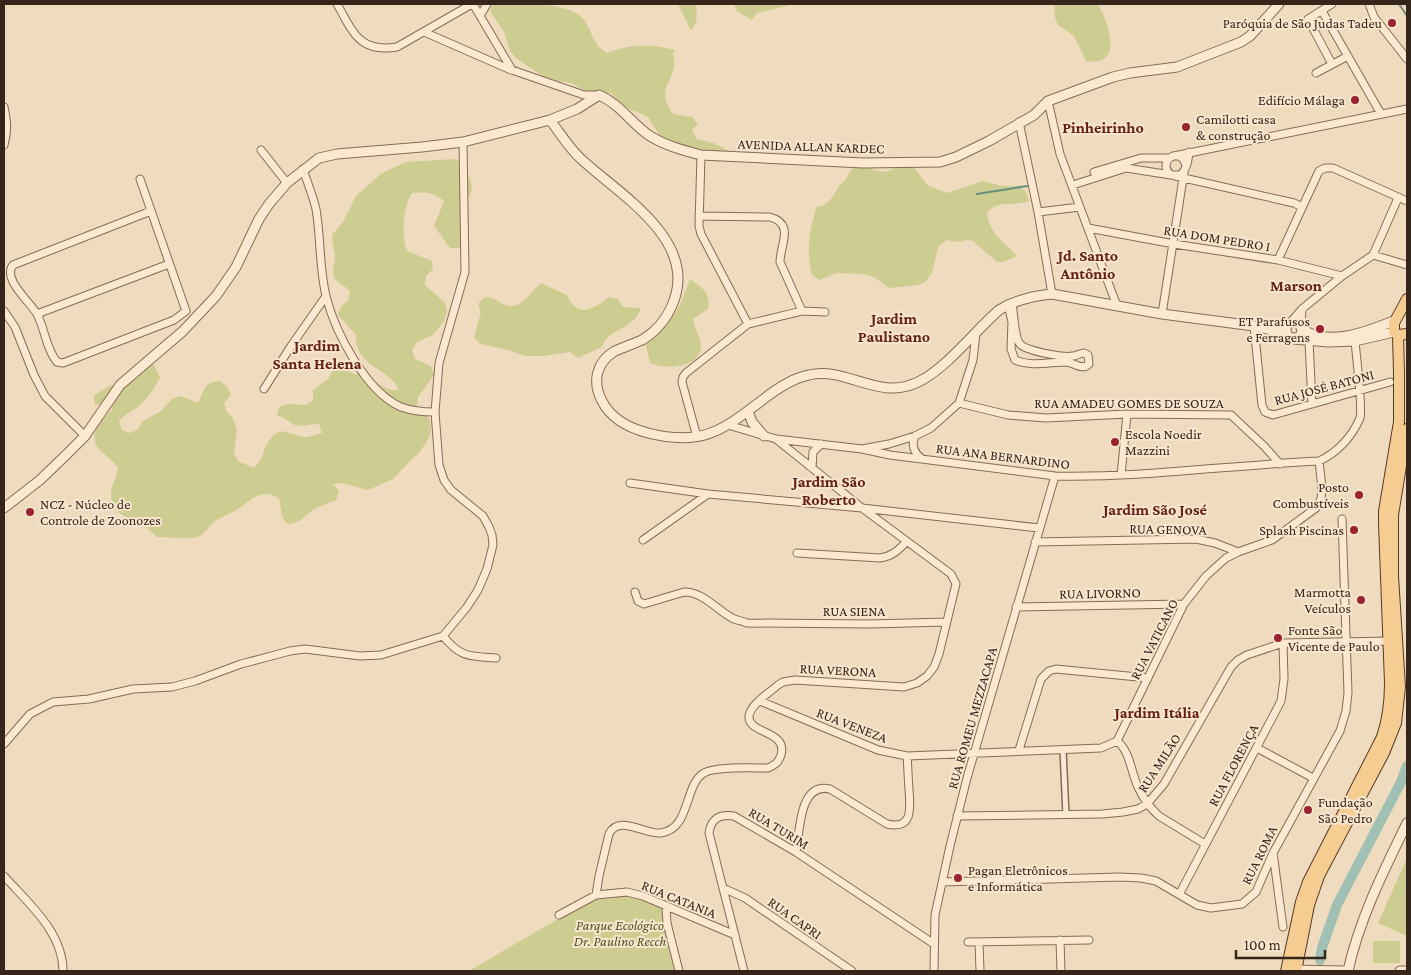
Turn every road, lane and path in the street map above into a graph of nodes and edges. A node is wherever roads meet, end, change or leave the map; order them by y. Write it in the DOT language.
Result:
graph roads {
  1 [pos="337,4"];
  2 [pos="472,4"];
  3 [pos="487,4"];
  4 [pos="1279,4"];
  5 [pos="1332,4"];
  6 [pos="1369,4"];
  7 [pos="1322,11"];
  8 [pos="480,16"];
  9 [pos="424,32"];
  10 [pos="1348,56"];
  11 [pos="1407,59"];
  12 [pos="1332,64"];
  13 [pos="512,70"];
  14 [pos="1316,73"];
  15 [pos="599,95"];
  16 [pos="1048,101"];
  17 [pos="4,106"];
  18 [pos="1407,109"];
  19 [pos="1381,114"];
  20 [pos="550,120"];
  21 [pos="1019,122"];
  22 [pos="463,142"];
  23 [pos="4,145"];
  24 [pos="261,150"];
  25 [pos="1189,152"];
  26 [pos="701,155"];
  27 [pos="1169,159"];
  28 [pos="303,169"];
  29 [pos="1094,172"];
  30 [pos="1152,173"];
  31 [pos="1185,173"];
  32 [pos="1173,176"];
  33 [pos="140,179"];
  34 [pos="287,183"];
  35 [pos="1073,186"];
  36 [pos="1398,198"];
  37 [pos="1407,201"];
  38 [pos="1080,207"];
  39 [pos="1302,207"];
  40 [pos="151,211"];
  41 [pos="1038,212"];
  42 [pos="699,216"];
  43 [pos="1088,228"];
  44 [pos="1174,244"];
  45 [pos="1373,255"];
  46 [pos="1278,260"];
  47 [pos="169,264"];
  48 [pos="1405,265"];
  49 [pos="1407,273"];
  50 [pos="1342,276"];
  51 [pos="1052,294"];
  52 [pos="326,296"];
  53 [pos="1407,299"];
  54 [pos="1010,303"];
  55 [pos="1116,306"];
  56 [pos="1302,309"];
  57 [pos="4,311"];
  58 [pos="186,311"];
  59 [pos="802,311"];
  60 [pos="825,312"];
  61 [pos="37,314"];
  62 [pos="1162,314"];
  63 [pos="195,318"];
  64 [pos="1400,319"];
  65 [pos="174,320"];
  66 [pos="1290,322"];
  67 [pos="748,324"];
  68 [pos="1254,326"];
  69 [pos="1301,326"];
  70 [pos="183,331"];
  71 [pos="1285,332"];
  72 [pos="1400,333"];
  73 [pos="976,334"];
  74 [pos="1294,339"];
  75 [pos="1309,341"];
  76 [pos="1355,341"];
  77 [pos="1021,345"];
  78 [pos="1011,350"];
  79 [pos="1390,382"];
  80 [pos="264,389"];
  81 [pos="1359,390"];
  82 [pos="959,404"];
  83 [pos="1312,404"];
  84 [pos="748,411"];
  85 [pos="435,412"];
  86 [pos="1127,414"];
  87 [pos="728,425"];
  88 [pos="1407,429"];
  89 [pos="85,436"];
  90 [pos="764,436"];
  91 [pos="915,436"];
  92 [pos="697,437"];
  93 [pos="776,439"];
  94 [pos="821,444"];
  95 [pos="889,444"];
  96 [pos="862,449"];
  97 [pos="890,455"];
  98 [pos="922,458"];
  99 [pos="1318,462"];
  100 [pos="1280,464"];
  101 [pos="812,468"];
  102 [pos="1121,475"];
  103 [pos="1055,476"];
  104 [pos="630,483"];
  105 [pos="708,494"];
  106 [pos="4,508"];
  107 [pos="862,508"];
  108 [pos="1342,519"];
  109 [pos="1039,528"];
  110 [pos="643,540"];
  111 [pos="906,542"];
  112 [pos="1035,542"];
  113 [pos="1238,552"];
  114 [pos="797,553"];
  115 [pos="635,592"];
  116 [pos="1184,604"];
  117 [pos="1016,607"];
  118 [pos="946,622"];
  119 [pos="443,636"];
  120 [pos="1394,641"];
  121 [pos="1347,642"];
  122 [pos="1283,643"];
  123 [pos="496,658"];
  124 [pos="1148,678"];
  125 [pos="760,701"];
  126 [pos="1117,741"];
  127 [pos="4,744"];
  128 [pos="1257,748"];
  129 [pos="1019,750"];
  130 [pos="1063,750"];
  131 [pos="976,752"];
  132 [pos="907,756"];
  133 [pos="1313,778"];
  134 [pos="1148,804"];
  135 [pos="1066,815"];
  136 [pos="957,816"];
  137 [pos="1407,823"];
  138 [pos="1205,844"];
  139 [pos="796,852"];
  140 [pos="1273,853"];
  141 [pos="4,876"];
  142 [pos="943,882"];
  143 [pos="723,888"];
  144 [pos="1180,893"];
  145 [pos="596,895"];
  146 [pos="666,908"];
  147 [pos="559,915"];
  148 [pos="1282,926"];
  149 [pos="735,935"];
  150 [pos="1060,940"];
  151 [pos="1089,940"];
  152 [pos="968,942"];
  153 [pos="979,942"];
  154 [pos="934,944"];
  155 [pos="841,965"];
  156 [pos="63,971"];
  157 [pos="679,971"];
  158 [pos="744,971"];
  159 [pos="836,971"];
  160 [pos="852,971"];
  161 [pos="934,971"];
  162 [pos="980,971"];
  163 [pos="1061,971"];
  164 [pos="1292,971"];
  165 [pos="1332,971"];
  166 [pos="1346,971"];
  167 [pos="1400,971"];
  168 [pos="1407,971"];
  1 -- 9 [label="street"];
  2 -- 8 [label="street"];
  2 -- 9 [label="street"];
  3 -- 8 [label="street"];
  4 -- 16 [label="street"];
  5 -- 7 [label="street"];
  6 -- 11 [label="street"];
  7 -- 10 [label="street"];
  7 -- 12 [label="street"];
  8 -- 13 [label="street"];
  9 -- 13 [label="street"];
  10 -- 12 [label="street"];
  10 -- 19 [label="street"];
  12 -- 14 [label="street"];
  13 -- 15 [label="street"];
  15 -- 20 [label="street"];
  15 -- 26 [label="street, AVENIDA ALLAN KARDEC"];
  16 -- 21 [label="street, AVENIDA ALLAN KARDEC"];
  16 -- 35 [label="street"];
  17 -- 23 [label="street"];
  18 -- 19 [label="street"];
  19 -- 25 [label="street"];
  20 -- 22 [label="street"];
  20 -- 92 [label="street"];
  21 -- 26 [label="street, AVENIDA ALLAN KARDEC"];
  21 -- 41 [label="street"];
  22 -- 28 [label="street"];
  22 -- 85 [label="street"];
  24 -- 34 [label="street"];
  25 -- 27 [label="street"];
  25 -- 31 [label="street"];
  26 -- 42 [label="street"];
  27 -- 29 [label="street"];
  27 -- 30 [label="street"];
  27 -- 31 [label="street"];
  27 -- 32 [label="street"];
  28 -- 34 [label="street"];
  28 -- 52 [label="street"];
  30 -- 32 [label="street"];
  30 -- 35 [label="street"];
  31 -- 32 [label="street"];
  31 -- 39 [label="street"];
  31 -- 44 [label="street"];
  33 -- 40 [label="street"];
  34 -- 63 [label="street"];
  35 -- 38 [label="street"];
  36 -- 37 [label="street"];
  36 -- 39 [label="street"];
  36 -- 45 [label="street"];
  38 -- 41 [label="street"];
  38 -- 43 [label="street"];
  39 -- 46 [label="street"];
  40 -- 47 [label="street"];
  40 -- 61 [label="street"];
  41 -- 51 [label="street"];
  42 -- 59 [label="street"];
  42 -- 67 [label="street"];
  43 -- 44 [label="street, RUA DOM PEDRO I"];
  43 -- 55 [label="street"];
  44 -- 46 [label="street, RUA DOM PEDRO I"];
  44 -- 62 [label="street"];
  45 -- 48 [label="street"];
  45 -- 50 [label="street"];
  46 -- 50 [label="street, RUA DOM PEDRO I"];
  47 -- 58 [label="street"];
  47 -- 61 [label="street"];
  48 -- 49 [label="street"];
  50 -- 56 [label="street"];
  51 -- 54 [label="street"];
  51 -- 55 [label="street"];
  52 -- 80 [label="street"];
  52 -- 85 [label="street"];
  53 -- 64 [label="main road"];
  54 -- 73 [label="street"];
  54 -- 77 [label="street"];
  54 -- 78 [label="street"];
  55 -- 62 [label="street"];
  56 -- 66 [label="street"];
  56 -- 69 [label="street"];
  57 -- 89 [label="street"];
  58 -- 63 [label="street"];
  58 -- 65 [label="street"];
  59 -- 60 [label="street"];
  59 -- 67 [label="street"];
  61 -- 65 [label="street"];
  62 -- 68 [label="street"];
  63 -- 70 [label="street"];
  64 -- 69 [label="street"];
  64 -- 72 [label="main road"];
  65 -- 70 [label="street"];
  66 -- 69 [label="street"];
  66 -- 71 [label="street"];
  67 -- 92 [label="street"];
  68 -- 71 [label="street"];
  68 -- 83 [label="street, RUA JOSÉ BATONI"];
  69 -- 74 [label="street"];
  70 -- 89 [label="street"];
  71 -- 74 [label="street"];
  72 -- 76 [label="street"];
  72 -- 120 [label="main road"];
  73 -- 82 [label="street"];
  73 -- 84 [label="street"];
  74 -- 75 [label="street"];
  75 -- 76 [label="street"];
  75 -- 83 [label="street"];
  76 -- 81 [label="street"];
  77 -- 78 [label="street"];
  77 -- 78 [label="street"];
  79 -- 81 [label="street, RUA JOSÉ BATONI"];
  81 -- 83 [label="street, RUA JOSÉ BATONI"];
  81 -- 99 [label="street"];
  82 -- 86 [label="street, RUA AMADEU GOMES DE SOUZA"];
  82 -- 91 [label="street"];
  84 -- 87 [label="street"];
  84 -- 90 [label="street"];
  85 -- 119 [label="street"];
  86 -- 100 [label="street, RUA AMADEU GOMES DE SOUZA"];
  86 -- 102 [label="street"];
  87 -- 90 [label="street"];
  87 -- 92 [label="street"];
  88 -- 120 [label="main road"];
  89 -- 106 [label="street"];
  90 -- 93 [label="street"];
  91 -- 95 [label="street"];
  91 -- 98 [label="street, RUA ANA BERNARDINO"];
  93 -- 94 [label="street"];
  93 -- 101 [label="street"];
  94 -- 96 [label="street"];
  94 -- 101 [label="street"];
  95 -- 96 [label="street"];
  95 -- 97 [label="street"];
  96 -- 97 [label="street, RUA ANA BERNARDINO"];
  97 -- 98 [label="street, RUA ANA BERNARDINO"];
  98 -- 103 [label="street, RUA ANA BERNARDINO"];
  99 -- 100 [label="street, RUA ANA BERNARDINO"];
  99 -- 113 [label="street, RUA VATICANO"];
  100 -- 102 [label="street, RUA ANA BERNARDINO"];
  101 -- 107 [label="street"];
  102 -- 103 [label="street, RUA ANA BERNARDINO"];
  103 -- 109 [label="street, RUA ROMEU MEZZACAPA"];
  104 -- 105 [label="street"];
  105 -- 107 [label="street"];
  105 -- 110 [label="street"];
  107 -- 109 [label="street"];
  107 -- 111 [label="street"];
  108 -- 121 [label="street, RUA ROMA"];
  109 -- 112 [label="street, RUA ROMEU MEZZACAPA"];
  111 -- 114 [label="street"];
  111 -- 118 [label="street, RUA VERONA"];
  112 -- 113 [label="street, RUA GENOVA"];
  112 -- 117 [label="street, RUA ROMEU MEZZACAPA"];
  113 -- 116 [label="street, RUA VATICANO"];
  115 -- 118 [label="street, RUA SIENA"];
  116 -- 117 [label="street, RUA LIVORNO"];
  116 -- 124 [label="street, RUA VATICANO"];
  117 -- 131 [label="street, RUA ROMEU MEZZACAPA"];
  118 -- 125 [label="street, RUA VERONA"];
  119 -- 123 [label="street"];
  119 -- 127 [label="street"];
  120 -- 121 [label="street, RUA MILÃO"];
  120 -- 164 [label="main road"];
  121 -- 122 [label="street, RUA MILÃO"];
  121 -- 133 [label="street, RUA ROMA"];
  122 -- 128 [label="street, RUA FLORENÇA"];
  122 -- 134 [label="street, RUA MILÃO"];
  124 -- 126 [label="street, RUA VATICANO"];
  124 -- 129 [label="street"];
  125 -- 132 [label="street, RUA VENEZA"];
  125 -- 145 [label="street, RUA VERONA"];
  126 -- 130 [label="street, RUA VENEZA"];
  126 -- 134 [label="street"];
  128 -- 133 [label="street"];
  128 -- 138 [label="street, RUA FLORENÇA"];
  129 -- 130 [label="street, RUA VENEZA"];
  129 -- 131 [label="street, RUA VENEZA"];
  130 -- 135 [label="street"];
  131 -- 132 [label="street, RUA VENEZA"];
  131 -- 136 [label="street, RUA ROMEU MEZZACAPA"];
  132 -- 139 [label="street"];
  133 -- 140 [label="street, RUA ROMA"];
  134 -- 135 [label="street, RUA MILÃO"];
  134 -- 138 [label="street"];
  135 -- 136 [label="street, RUA MILÃO"];
  136 -- 142 [label="street, RUA ROMEU MEZZACAPA"];
  137 -- 166 [label="street"];
  138 -- 144 [label="street, RUA FLORENÇA"];
  139 -- 143 [label="street, RUA TURIM"];
  139 -- 154 [label="street, RUA TURIM"];
  140 -- 144 [label="street, RUA ROMA"];
  140 -- 148 [label="street"];
  141 -- 156 [label="street"];
  142 -- 144 [label="street, RUA ROMA"];
  142 -- 154 [label="street, RUA ROMEU MEZZACAPA"];
  143 -- 149 [label="street, RUA TURIM"];
  143 -- 155 [label="street, RUA CAPRI"];
  145 -- 146 [label="street, RUA CATANIA"];
  145 -- 147 [label="street, RUA CATANIA"];
  146 -- 149 [label="street, RUA CATANIA"];
  146 -- 157 [label="street"];
  149 -- 158 [label="street, RUA TURIM"];
  150 -- 151 [label="street"];
  150 -- 153 [label="street"];
  150 -- 163 [label="street"];
  152 -- 153 [label="street"];
  153 -- 162 [label="street"];
  154 -- 161 [label="street, RUA ROMEU MEZZACAPA"];
  155 -- 159 [label="street"];
  155 -- 160 [label="street, RUA CAPRI"];
  164 -- 165 [label="street"];
  165 -- 166 [label="street"];
  167 -- 168 [label="street"];
}
